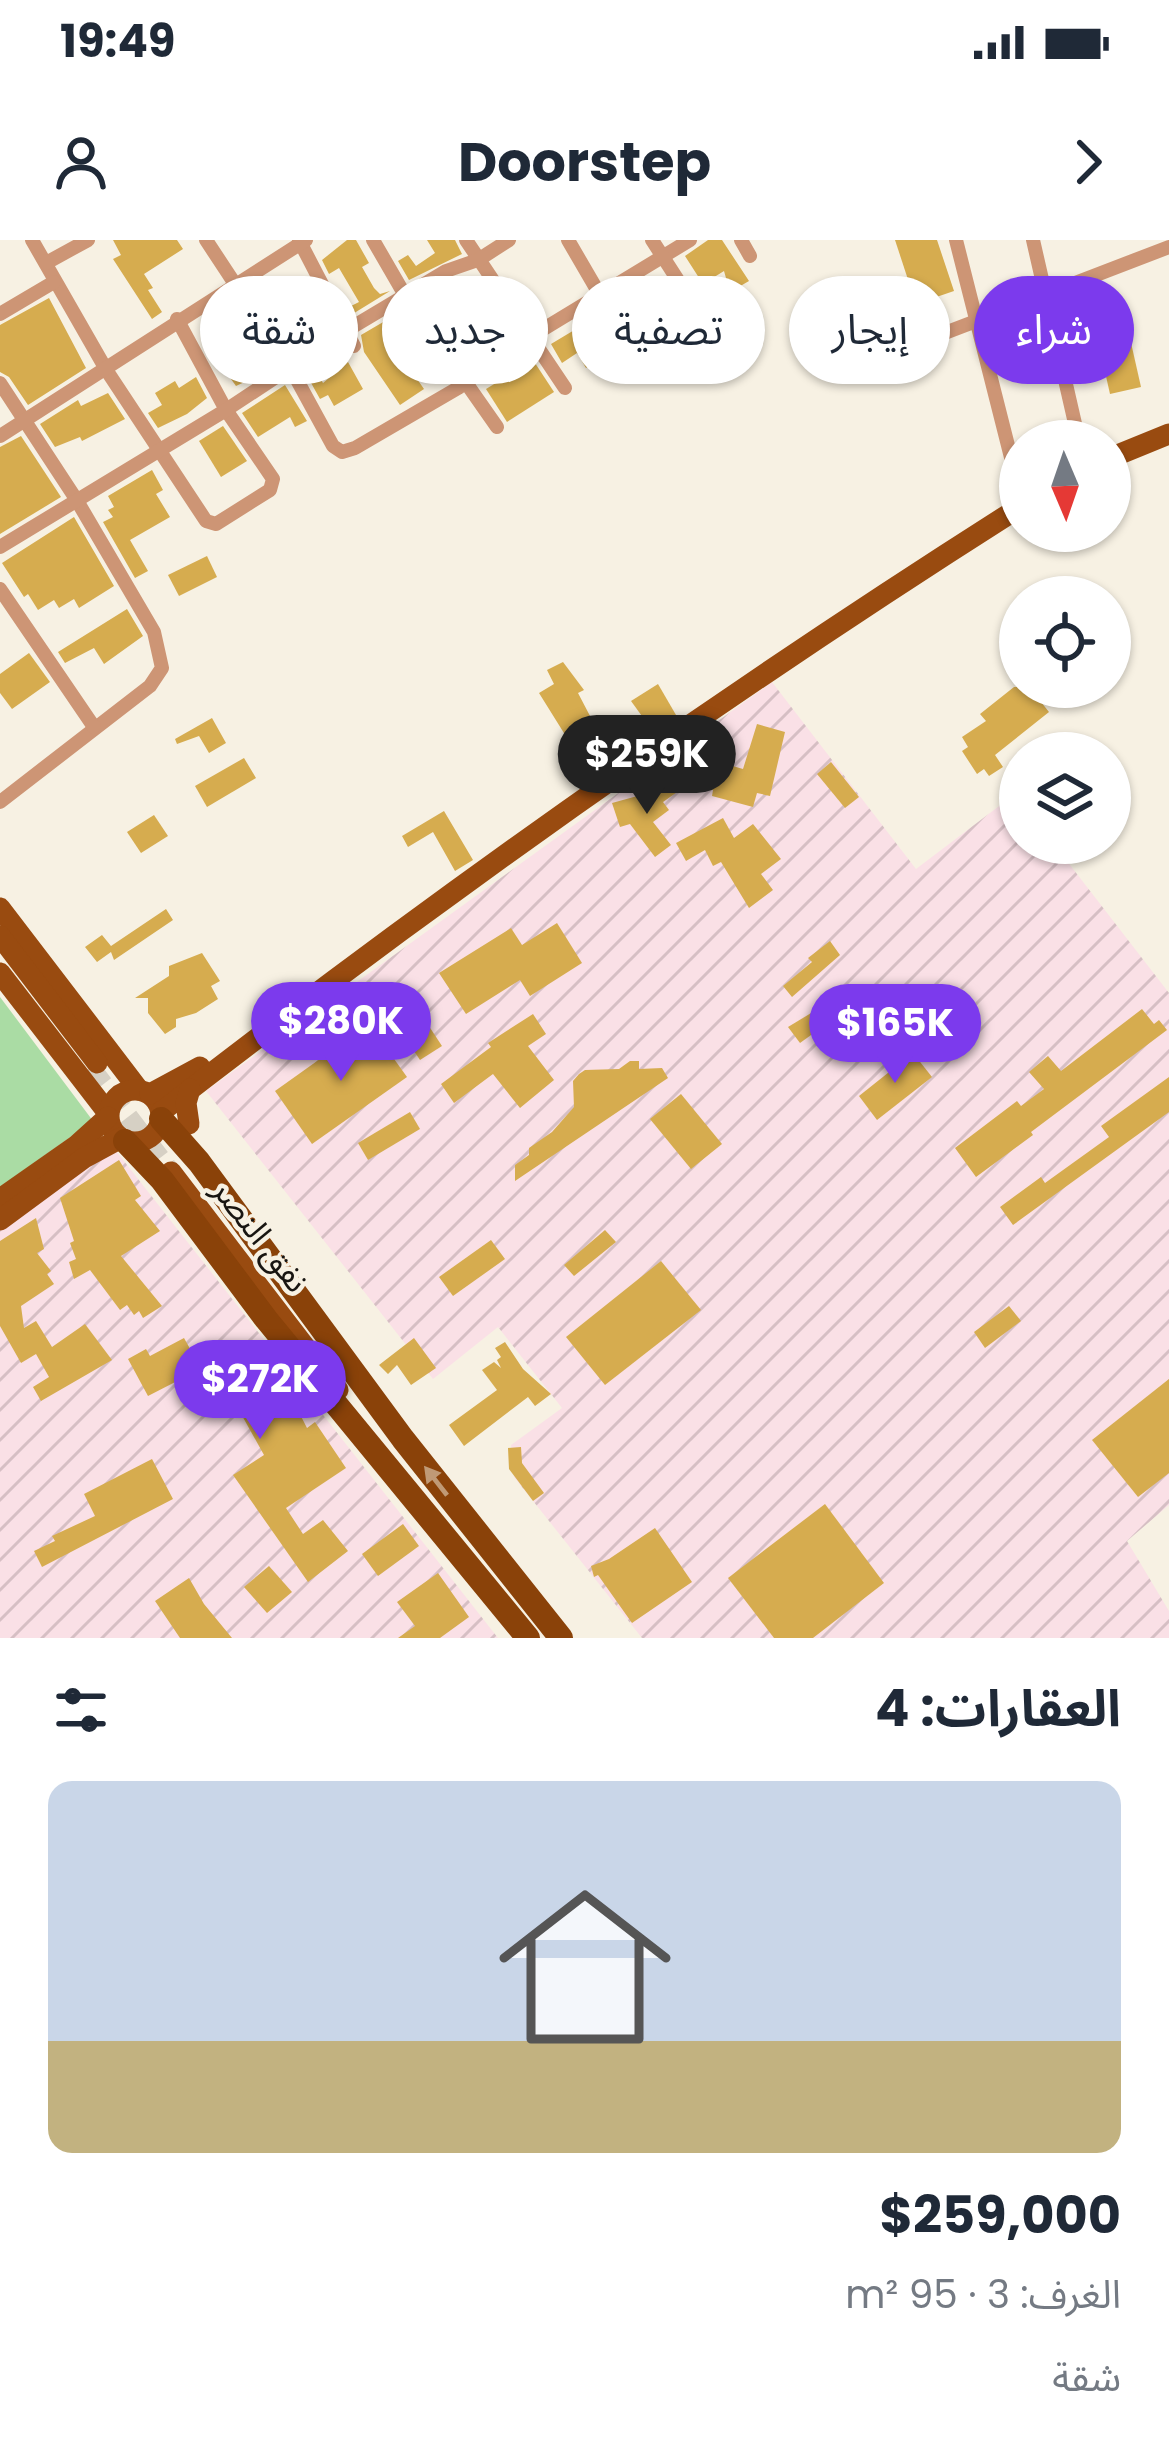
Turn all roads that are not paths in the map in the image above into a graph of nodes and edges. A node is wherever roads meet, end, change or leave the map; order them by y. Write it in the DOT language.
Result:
graph roads {
  1 [pos="32,240"];
  2 [pos="88,240"];
  3 [pos="206,240"];
  4 [pos="373,240"];
  5 [pos="466,240"];
  6 [pos="509,240"];
  7 [pos="568,240"];
  8 [pos="652,240"];
  9 [pos="689,240"];
  10 [pos="740,240"];
  11 [pos="956,240"];
  12 [pos="1033,240"];
  13 [pos="302,241"];
  14 [pos="1169,247"];
  15 [pos="750,256"];
  16 [pos="662,258"];
  17 [pos="478,260"];
  18 [pos="46,263"];
  19 [pos="230,276"];
  20 [pos="250,276"];
  21 [pos="318,276"];
  22 [pos="394,276"];
  23 [pos="438,276"];
  24 [pos="489,276"];
  25 [pos="589,276"];
  26 [pos="633,276"];
  27 [pos="674,276"];
  28 [pos="1042,276"];
  29 [pos="1097,276"];
  30 [pos="54,282"];
  31 [pos="200,306"];
  32 [pos="0,314"];
  33 [pos="974,319"];
  34 [pos="177,320"];
  35 [pos="548,362"];
  36 [pos="107,371"];
  37 [pos="0,383"];
  38 [pos="267,384"];
  39 [pos="299,384"];
  40 [pos="463,384"];
  41 [pos="467,384"];
  42 [pos="991,384"];
  43 [pos="1066,384"];
  44 [pos="565,388"];
  45 [pos="226,410"];
  46 [pos="1001,420"];
  47 [pos="1074,420"];
  48 [pos="26,422"];
  49 [pos="497,427"];
  50 [pos="1169,434"];
  51 [pos="0,436"];
  52 [pos="159,448"];
  53 [pos="1131,449"];
  54 [pos="76,499"];
  55 [pos="999,521"];
  56 [pos="0,547"];
  57 [pos="0,589"];
  58 [pos="94,727"];
  59 [pos="0,802"];
  60 [pos="0,908"];
  61 [pos="0,936"];
  62 [pos="0,949"];
  63 [pos="0,973"];
  64 [pos="278,1021"];
  65 [pos="190,1089"];
  66 [pos="153,1104"];
  67 [pos="108,1115"];
  68 [pos="189,1124"];
  69 [pos="123,1140"];
  70 [pos="0,1199"];
  71 [pos="0,1220"];
  72 [pos="403,1439"];
  73 [pos="381,1457"];
  74 [pos="469,1544"];
  75 [pos="529,1638"];
  76 [pos="561,1638"];
  1 -- 18 [label="street"];
  2 -- 18 [label="street"];
  3 -- 19 [label="street"];
  4 -- 22 [label="street"];
  5 -- 17 [label="street"];
  6 -- 17 [label="street"];
  7 -- 25 [label="street"];
  8 -- 16 [label="street"];
  9 -- 16 [label="street"];
  10 -- 15 [label="street"];
  11 -- 33 [label="street"];
  12 -- 28 [label="street"];
  13 -- 20 [label="street"];
  13 -- 21 [label="street"];
  14 -- 29 [label="street"];
  16 -- 26 [label="street"];
  16 -- 27 [label="street"];
  17 -- 23 [label="street"];
  17 -- 24 [label="street"];
  18 -- 30 [label="street"];
  30 -- 32 [label="street"];
  30 -- 36 [label="street"];
  31 -- 34 [label="street"];
  34 -- 36 [label="street"];
  34 -- 45 [label="street"];
  35 -- 44 [label="street"];
  36 -- 48 [label="street"];
  36 -- 52 [label="street"];
  37 -- 48 [label="street"];
  38 -- 45 [label="street"];
  39 -- 40 [label="street"];
  41 -- 49 [label="street"];
  42 -- 46 [label="street"];
  43 -- 47 [label="street"];
  45 -- 52 [label="street"];
  45 -- 52 [label="street"];
  48 -- 51 [label="street"];
  48 -- 54 [label="street"];
  50 -- 53 [label="main road"];
  52 -- 54 [label="street"];
  54 -- 56 [label="street"];
  54 -- 58 [label="street"];
  55 -- 64 [label="main road"];
  57 -- 58 [label="street"];
  58 -- 59 [label="street"];
  60 -- 66 [label="main road"];
  61 -- 62 [label="main road"];
  63 -- 67 [label="main road"];
  64 -- 65 [label="main road"];
  64 -- 66 [label="main road"];
  65 -- 66 [label="main road"];
  65 -- 68 [label="main road"];
  66 -- 67 [label="main road"];
  66 -- 69 [label="main road"];
  66 -- 72 [label="highway"];
  67 -- 69 [label="main road"];
  67 -- 70 [label="main road"];
  69 -- 71 [label="main road"];
  69 -- 73 [label="highway"];
  72 -- 73 [label="main road, نفق النصر"];
  74 -- 72 [label="highway, one-way"];
  73 -- 74 [label="highway"];
  74 -- 75 [label="highway"];
  74 -- 76 [label="highway"];
}
